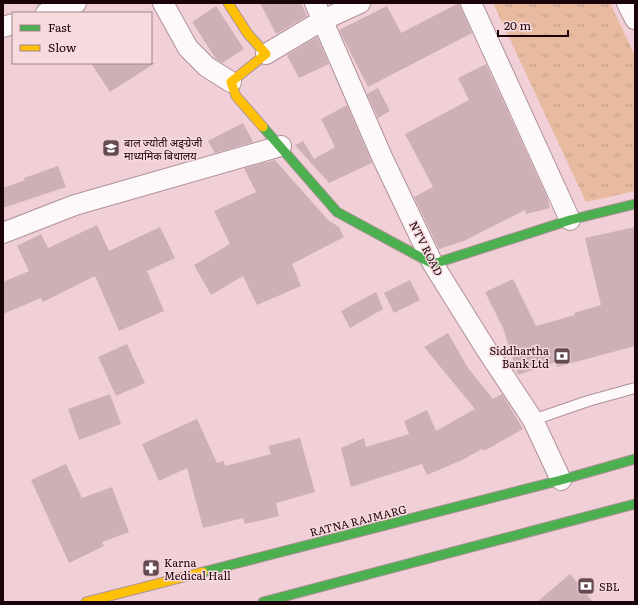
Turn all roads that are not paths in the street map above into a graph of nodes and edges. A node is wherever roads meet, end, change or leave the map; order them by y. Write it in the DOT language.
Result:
graph roads {
  1 [pos="76,3"];
  2 [pos="163,3"];
  3 [pos="228,3"];
  4 [pos="360,3"];
  5 [pos="472,3"];
  6 [pos="627,3"];
  7 [pos="319,11"];
  8 [pos="49,12"];
  9 [pos="635,19"];
  10 [pos="266,54"];
  11 [pos="231,82"];
  12 [pos="281,146"];
  13 [pos="635,204"];
  14 [pos="570,220"];
  15 [pos="3,234"];
  16 [pos="433,264"];
  17 [pos="635,388"];
  18 [pos="533,420"];
  19 [pos="635,459"];
  20 [pos="561,480"];
  21 [pos="635,504"];
  22 [pos="86,602"];
  23 [pos="264,602"];
  1 -- 8 [label="street"];
  2 -- 11 [label="street"];
  3 -- 10 [label="main road"];
  4 -- 7 [label="street"];
  5 -- 14 [label="street"];
  6 -- 9 [label="street"];
  7 -- 10 [label="street"];
  7 -- 16 [label="street, NTV ROAD"];
  10 -- 11 [label="main road"];
  11 -- 12 [label="main road"];
  12 -- 15 [label="street"];
  12 -- 16 [label="main road"];
  13 -- 14 [label="main road"];
  14 -- 16 [label="main road"];
  16 -- 18 [label="street, NTV ROAD"];
  17 -- 18 [label="lane"];
  18 -- 20 [label="street, NTV ROAD"];
  19 -- 20 [label="main road, RATNA RAJMARG"];
  20 -- 22 [label="main road, RATNA RAJMARG"];
  21 -- 23 [label="main road"];
}
